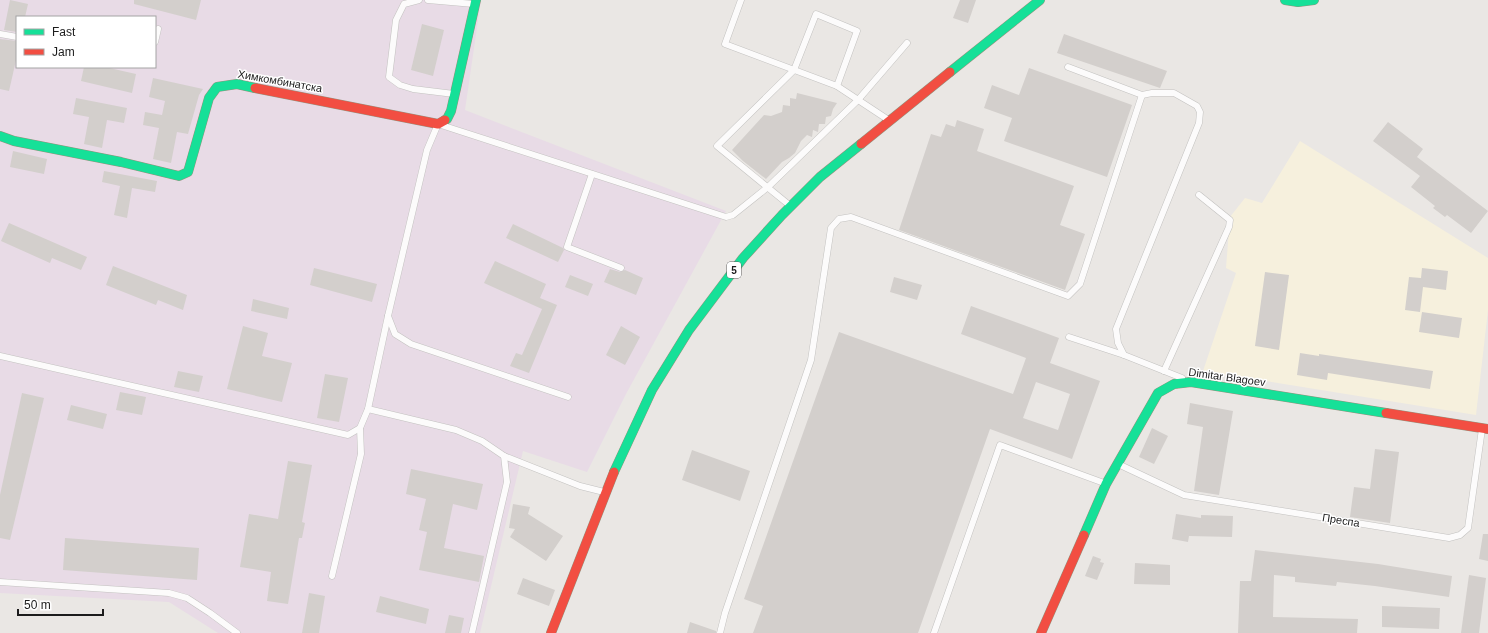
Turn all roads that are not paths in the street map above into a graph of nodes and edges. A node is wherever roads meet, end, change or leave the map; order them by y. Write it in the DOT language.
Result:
graph roads {
  1 [pos="419,0"];
  2 [pos="428,0"];
  3 [pos="742,0"];
  4 [pos="1040,0"];
  5 [pos="1285,0"];
  6 [pos="1314,0"];
  7 [pos="476,2"];
  8 [pos="158,29"];
  9 [pos="0,34"];
  10 [pos="16,37"];
  11 [pos="156,38"];
  12 [pos="907,43"];
  13 [pos="1068,67"];
  14 [pos="794,70"];
  15 [pos="837,86"];
  16 [pos="455,94"];
  17 [pos="1142,95"];
  18 [pos="858,100"];
  19 [pos="890,121"];
  20 [pos="438,124"];
  21 [pos="0,136"];
  22 [pos="592,174"];
  23 [pos="768,188"];
  24 [pos="1199,195"];
  25 [pos="791,206"];
  26 [pos="621,268"];
  27 [pos="388,316"];
  28 [pos="1069,337"];
  29 [pos="1124,355"];
  30 [pos="0,356"];
  31 [pos="1164,371"];
  32 [pos="1191,382"];
  33 [pos="568,397"];
  34 [pos="368,409"];
  35 [pos="360,428"];
  36 [pos="1485,428"];
  37 [pos="504,456"];
  38 [pos="1117,463"];
  39 [pos="1106,484"];
  40 [pos="605,493"];
  41 [pos="332,576"];
  42 [pos="0,582"];
  43 [pos="237,633"];
  44 [pos="472,633"];
  45 [pos="551,633"];
  46 [pos="720,633"];
  47 [pos="934,633"];
  48 [pos="1041,633"];
  1 -- 16 [label="lane"];
  2 -- 7 [label="lane"];
  3 -- 14 [label="lane"];
  4 -- 19 [label="street, 5"];
  5 -- 6 [label="street"];
  7 -- 16 [label="street"];
  8 -- 11 [label="lane"];
  9 -- 10 [label="lane"];
  12 -- 18 [label="lane"];
  13 -- 17 [label="lane"];
  14 -- 15 [label="lane"];
  14 -- 15 [label="lane"];
  14 -- 23 [label="lane"];
  15 -- 18 [label="lane"];
  16 -- 20 [label="street"];
  17 -- 29 [label="lane"];
  17 -- 46 [label="lane"];
  18 -- 19 [label="lane"];
  18 -- 23 [label="lane"];
  19 -- 25 [label="street, 5"];
  20 -- 21 [label="street, Химкомбинатска"];
  20 -- 22 [label="lane"];
  20 -- 27 [label="lane"];
  22 -- 23 [label="lane"];
  22 -- 26 [label="lane"];
  23 -- 25 [label="lane"];
  24 -- 31 [label="lane"];
  25 -- 40 [label="street, 5"];
  27 -- 33 [label="lane"];
  27 -- 34 [label="lane"];
  28 -- 29 [label="lane"];
  29 -- 31 [label="lane"];
  30 -- 35 [label="lane"];
  31 -- 32 [label="lane"];
  32 -- 36 [label="street, Dimitar Blagoev"];
  32 -- 38 [label="street, Dimitar Blagoev"];
  34 -- 35 [label="lane"];
  34 -- 37 [label="lane"];
  35 -- 41 [label="lane"];
  36 -- 38 [label="lane, Преспа"];
  37 -- 40 [label="lane"];
  37 -- 44 [label="lane"];
  38 -- 39 [label="street, Dimitar Blagoev"];
  39 -- 47 [label="lane"];
  39 -- 48 [label="street, Dimitar Blagoev"];
  40 -- 45 [label="street, 5"];
  42 -- 43 [label="lane"];
}
